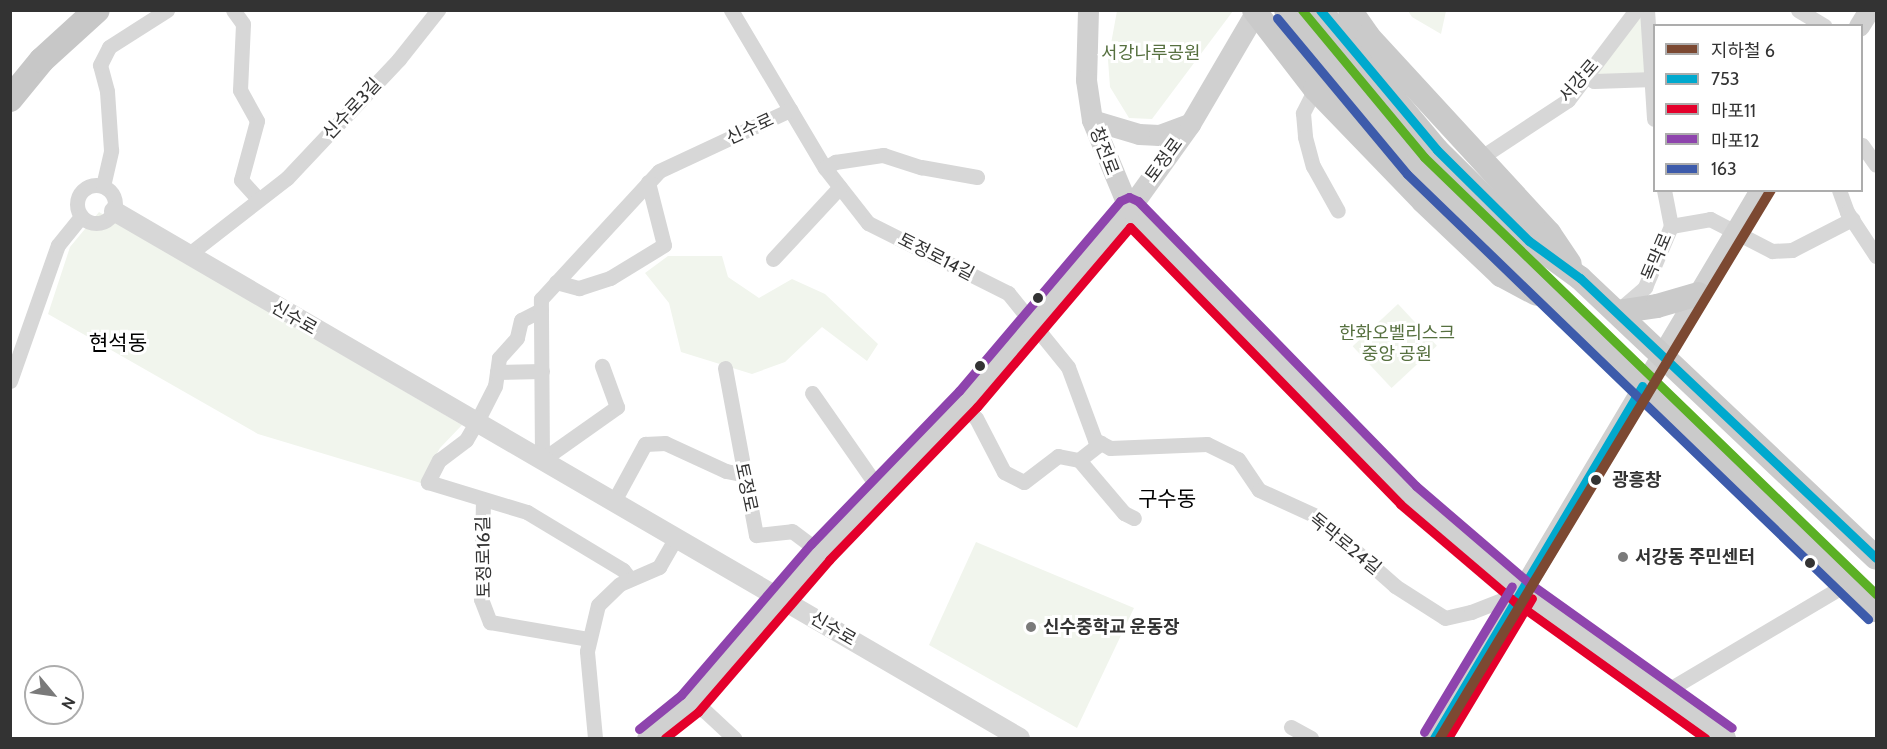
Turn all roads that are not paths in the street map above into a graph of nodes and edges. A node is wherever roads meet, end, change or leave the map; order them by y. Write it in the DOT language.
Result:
graph roads {
  1 [pos="97,10"];
  2 [pos="167,10"];
  3 [pos="233,10"];
  4 [pos="438,10"];
  5 [pos="731,10"];
  6 [pos="1088,10"];
  7 [pos="1286,10"];
  8 [pos="1320,10"];
  9 [pos="1350,10"];
  10 [pos="1636,10"];
  11 [pos="1647,10"];
  12 [pos="1798,10"];
  13 [pos="1869,10"];
  14 [pos="1256,12"];
  15 [pos="1822,24"];
  16 [pos="1860,24"];
  17 [pos="1586,76"];
  18 [pos="1653,79"];
  19 [pos="1315,89"];
  20 [pos="10,99"];
  21 [pos="790,110"];
  22 [pos="1092,120"];
  23 [pos="1190,124"];
  24 [pos="1863,146"];
  25 [pos="1480,159"];
  26 [pos="1876,165"];
  27 [pos="825,168"];
  28 [pos="977,177"];
  29 [pos="648,182"];
  30 [pos="103,186"];
  31 [pos="840,187"];
  32 [pos="1664,192"];
  33 [pos="1759,192"];
  34 [pos="1840,192"];
  35 [pos="258,199"];
  36 [pos="1129,209"];
  37 [pos="1338,211"];
  38 [pos="114,212"];
  39 [pos="81,217"];
  40 [pos="1852,219"];
  41 [pos="1671,226"];
  42 [pos="1736,231"];
  43 [pos="188,255"];
  44 [pos="1876,256"];
  45 [pos="773,259"];
  46 [pos="1580,278"];
  47 [pos="556,282"];
  48 [pos="1698,294"];
  49 [pos="1557,304"];
  50 [pos="541,310"];
  51 [pos="1617,312"];
  52 [pos="1031,326"];
  53 [pos="1662,353"];
  54 [pos="602,366"];
  55 [pos="725,369"];
  56 [pos="542,371"];
  57 [pos="497,372"];
  58 [pos="10,381"];
  59 [pos="1642,386"];
  60 [pos="813,393"];
  61 [pos="961,406"];
  62 [pos="477,421"];
  63 [pos="1101,443"];
  64 [pos="542,460"];
  65 [pos="1079,460"];
  66 [pos="742,474"];
  67 [pos="879,489"];
  68 [pos="483,500"];
  69 [pos="614,501"];
  70 [pos="1134,518"];
  71 [pos="676,538"];
  72 [pos="820,552"];
  73 [pos="1876,558"];
  74 [pos="630,579"];
  75 [pos="1848,583"];
  76 [pos="1522,591"];
  77 [pos="779,598"];
  78 [pos="1876,610"];
  79 [pos="588,639"];
  80 [pos="1663,693"];
  81 [pos="689,704"];
  82 [pos="1291,726"];
  83 [pos="595,738"];
  84 [pos="648,738"];
  85 [pos="734,738"];
  86 [pos="1020,738"];
  87 [pos="1311,738"];
  88 [pos="1434,738"];
  89 [pos="1725,738"];
  1 -- 20 [label="highway"];
  2 -- 30 [label="street"];
  3 -- 35 [label="street"];
  4 -- 35 [label="street, 신수로3길"];
  5 -- 21 [label="street, 토정로14길"];
  6 -- 22 [label="main road, 창전로"];
  7 -- 49 [label="main road"];
  8 -- 46 [label="main road"];
  9 -- 25 [label="main road"];
  10 -- 17 [label="street, 서강로"];
  11 -- 18 [label="street"];
  12 -- 15 [label="street"];
  13 -- 16 [label="main road"];
  14 -- 19 [label="main road"];
  14 -- 23 [label="main road, 토정로"];
  17 -- 18 [label="street"];
  17 -- 25 [label="street, 서강로"];
  19 -- 37 [label="street"];
  19 -- 49 [label="main road"];
  21 -- 27 [label="street, 토정로14길"];
  21 -- 29 [label="street, 신수로"];
  22 -- 23 [label="main road"];
  22 -- 36 [label="main road, 창전로"];
  23 -- 36 [label="main road, 토정로"];
  24 -- 26 [label="street"];
  25 -- 46 [label="main road"];
  27 -- 28 [label="street"];
  27 -- 31 [label="street, 토정로14길"];
  29 -- 47 [label="street, 신수로"];
  29 -- 47 [label="street"];
  30 -- 38 [label="street"];
  30 -- 39 [label="street"];
  31 -- 45 [label="street"];
  31 -- 52 [label="street, 토정로14길"];
  32 -- 41 [label="street, 독막로"];
  33 -- 42 [label="main road"];
  34 -- 40 [label="street"];
  35 -- 43 [label="street, 신수로3길"];
  36 -- 52 [label="main road, 토정로"];
  36 -- 76 [label="main road, 창전로"];
  38 -- 39 [label="street"];
  38 -- 43 [label="street, 신수로"];
  39 -- 58 [label="street"];
  40 -- 42 [label="street, 독막로"];
  40 -- 44 [label="street"];
  41 -- 42 [label="street, 독막로"];
  41 -- 51 [label="street, 독막로"];
  42 -- 48 [label="main road"];
  43 -- 62 [label="street, 신수로"];
  46 -- 51 [label="main road"];
  47 -- 50 [label="street, 신수로"];
  48 -- 51 [label="main road"];
  48 -- 53 [label="main road"];
  49 -- 59 [label="main road"];
  50 -- 56 [label="street, 신수로"];
  50 -- 57 [label="street"];
  51 -- 53 [label="main road"];
  52 -- 61 [label="main road, 토정로"];
  52 -- 63 [label="street"];
  53 -- 59 [label="main road"];
  53 -- 73 [label="main road"];
  54 -- 64 [label="street"];
  55 -- 66 [label="street, 토정로"];
  56 -- 57 [label="street"];
  56 -- 64 [label="street, 신수로"];
  57 -- 62 [label="street"];
  59 -- 75 [label="main road"];
  59 -- 76 [label="main road"];
  60 -- 67 [label="street"];
  61 -- 65 [label="street"];
  61 -- 67 [label="main road, 토정로"];
  62 -- 64 [label="street, 신수로"];
  62 -- 68 [label="street, 토정로16길"];
  63 -- 65 [label="street"];
  63 -- 76 [label="street, 독막로24길"];
  64 -- 69 [label="street, 신수로"];
  65 -- 70 [label="street"];
  66 -- 69 [label="street"];
  66 -- 72 [label="street, 토정로"];
  67 -- 72 [label="main road, 토정로"];
  68 -- 74 [label="street, 토정로16길"];
  68 -- 79 [label="street, 토정로16길"];
  69 -- 71 [label="street, 신수로"];
  71 -- 74 [label="street"];
  71 -- 77 [label="street, 신수로"];
  72 -- 77 [label="main road, 토정로"];
  74 -- 79 [label="street"];
  75 -- 78 [label="main road"];
  75 -- 80 [label="street"];
  76 -- 80 [label="main road, 창전로"];
  76 -- 88 [label="main road"];
  77 -- 81 [label="main road, 토정로"];
  77 -- 86 [label="street, 신수로"];
  79 -- 83 [label="street"];
  80 -- 89 [label="main road, 창전로"];
  81 -- 84 [label="main road, 토정로"];
  81 -- 85 [label="street"];
  82 -- 87 [label="street"];
}
